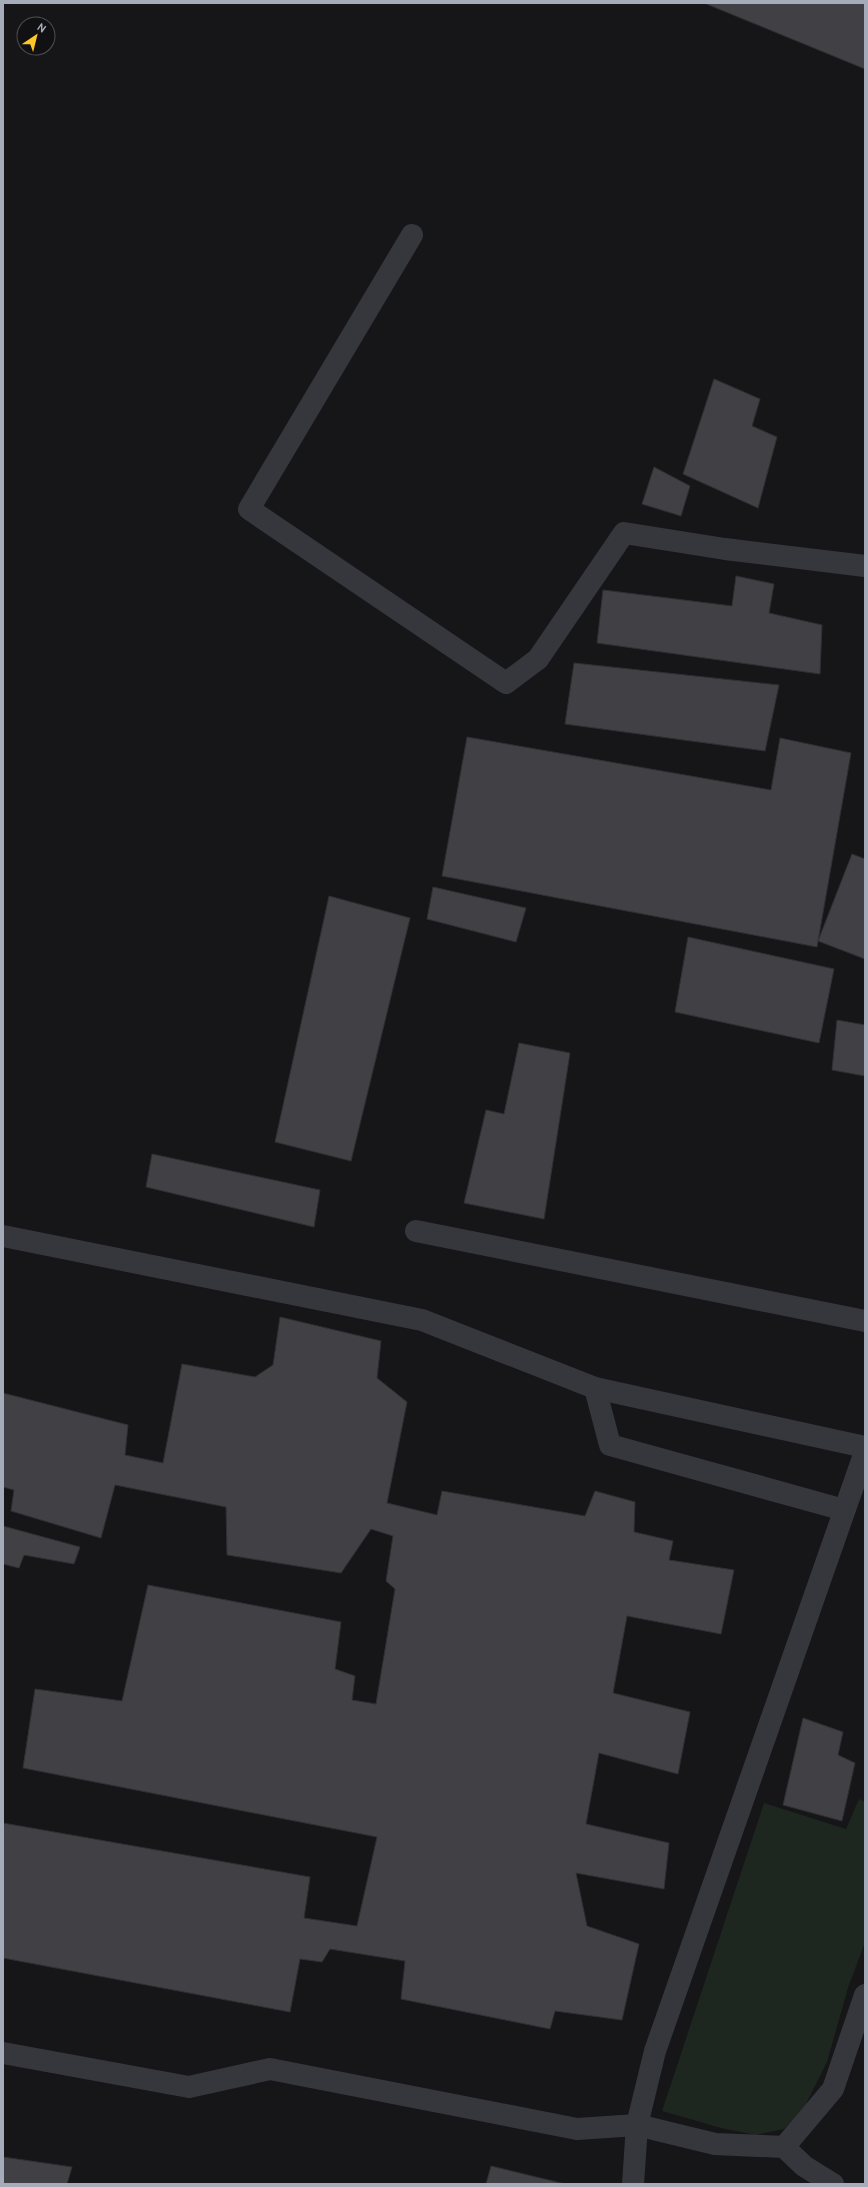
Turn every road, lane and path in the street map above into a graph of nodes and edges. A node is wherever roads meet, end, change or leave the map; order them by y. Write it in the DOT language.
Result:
graph roads {
  1 [pos="412,235"];
  2 [pos="865,566"];
  3 [pos="416,1231"];
  4 [pos="3,1236"];
  5 [pos="865,1321"];
  6 [pos="595,1388"];
  7 [pos="865,1447"];
  8 [pos="865,1452"];
  9 [pos="844,1510"];
  10 [pos="865,1995"];
  11 [pos="3,2053"];
  12 [pos="637,2125"];
  13 [pos="784,2147"];
  14 [pos="633,2184"];
  15 [pos="833,2184"];
  1 -- 2 [label="street"];
  3 -- 5 [label="street"];
  4 -- 6 [label="street"];
  6 -- 7 [label="street"];
  6 -- 9 [label="street"];
  8 -- 9 [label="street"];
  9 -- 12 [label="street"];
  10 -- 13 [label="street"];
  11 -- 12 [label="street"];
  12 -- 13 [label="street"];
  12 -- 14 [label="street"];
  13 -- 15 [label="street"];
}
